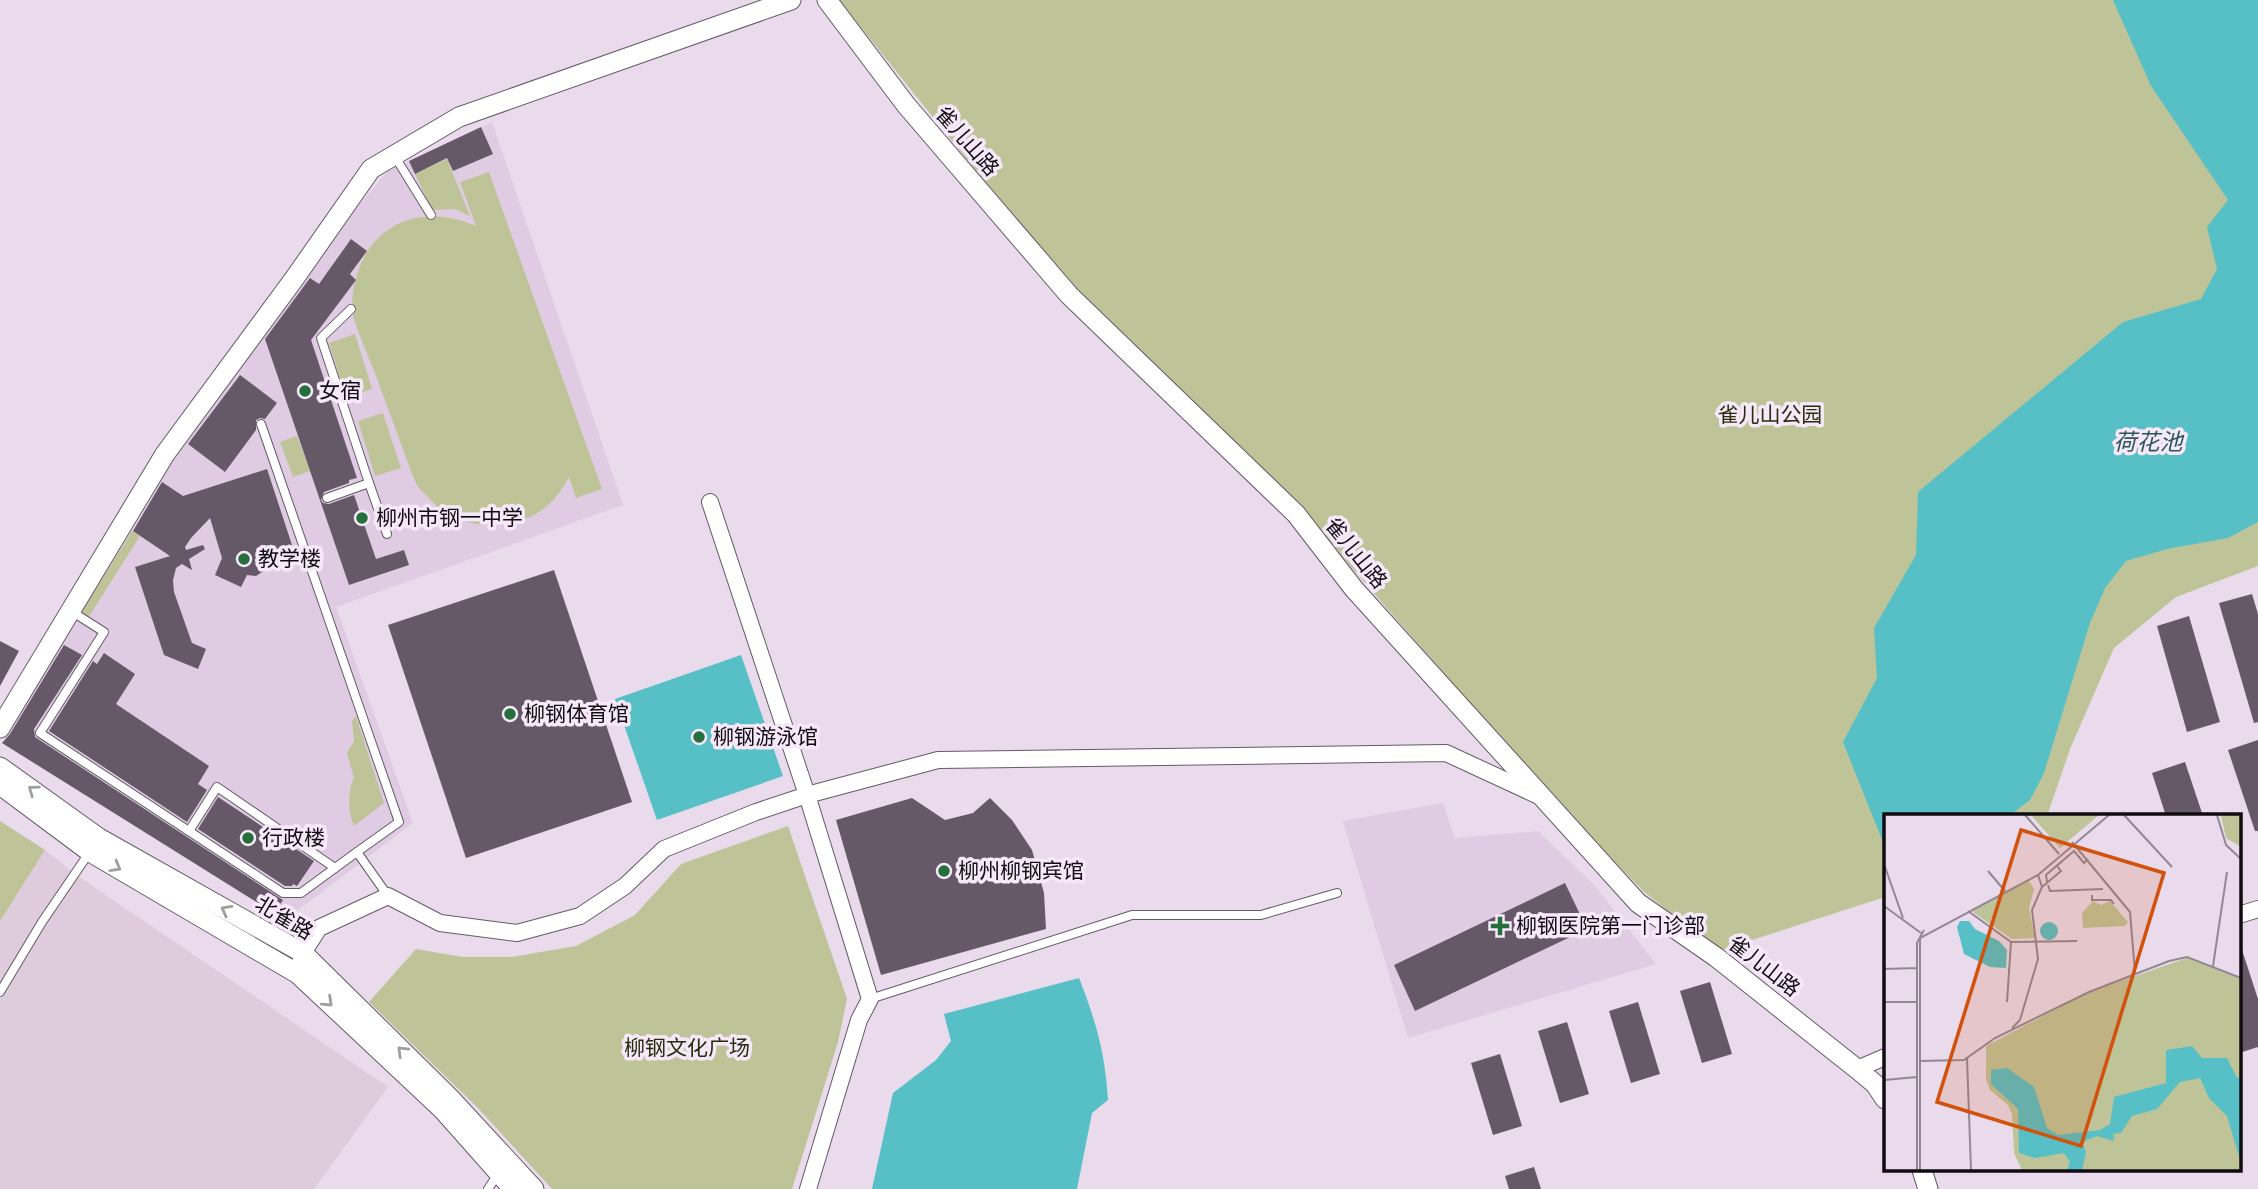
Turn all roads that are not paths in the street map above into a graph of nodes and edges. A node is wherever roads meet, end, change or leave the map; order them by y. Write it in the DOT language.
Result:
graph roads {
  1 [pos="791,0"];
  2 [pos="827,0"];
  3 [pos="394,155"];
  4 [pos="431,215"];
  5 [pos="351,309"];
  6 [pos="261,424"];
  7 [pos="369,483"];
  8 [pos="327,498"];
  9 [pos="710,502"];
  10 [pos="387,534"];
  11 [pos="71,611"];
  12 [pos="0,728"];
  13 [pos="0,767"];
  14 [pos="0,785"];
  15 [pos="807,795"];
  16 [pos="1542,797"];
  17 [pos="189,831"];
  18 [pos="94,845"];
  19 [pos="357,852"];
  20 [pos="335,868"];
  21 [pos="1337,893"];
  22 [pos="388,895"];
  23 [pos="2258,909"];
  24 [pos="2240,915"];
  25 [pos="303,953"];
  26 [pos="298,974"];
  27 [pos="0,992"];
  28 [pos="870,999"];
  29 [pos="1884,1057"];
  30 [pos="1857,1069"];
  31 [pos="1884,1098"];
  32 [pos="1923,1172"];
  33 [pos="498,1175"];
  34 [pos="513,1189"];
  35 [pos="534,1189"];
  36 [pos="808,1189"];
  37 [pos="1928,1189"];
  1 -- 3 [label="street"];
  2 -- 16 [label="street, 雀儿山路"];
  3 -- 4 [label="lane"];
  3 -- 11 [label="street"];
  5 -- 7 [label="lane"];
  6 -- 19 [label="lane"];
  7 -- 8 [label="lane"];
  7 -- 10 [label="lane"];
  9 -- 15 [label="street"];
  11 -- 12 [label="street"];
  11 -- 17 [label="lane"];
  18 -- 13 [label="street, 北雀路, one-way"];
  14 -- 18 [label="street, 北雀路"];
  15 -- 16 [label="street"];
  15 -- 22 [label="street"];
  15 -- 28 [label="street"];
  16 -- 30 [label="street, 雀儿山路"];
  17 -- 20 [label="lane"];
  17 -- 20 [label="lane"];
  25 -- 18 [label="street, 北雀路, one-way"];
  18 -- 26 [label="street, 北雀路, one-way"];
  18 -- 27 [label="lane"];
  19 -- 20 [label="lane"];
  19 -- 22 [label="lane"];
  21 -- 28 [label="lane"];
  22 -- 25 [label="street"];
  23 -- 24 [label="street"];
  25 -- 26 [label="street"];
  33 -- 25 [label="street, 北雀路, one-way"];
  26 -- 33 [label="street, 北雀路, one-way"];
  28 -- 36 [label="street"];
  29 -- 30 [label="street"];
  30 -- 31 [label="street, 雀儿山路"];
  32 -- 37 [label="street"];
  33 -- 34 [label="street, 北雀路"];
  33 -- 35 [label="street, 北雀路"];
}
